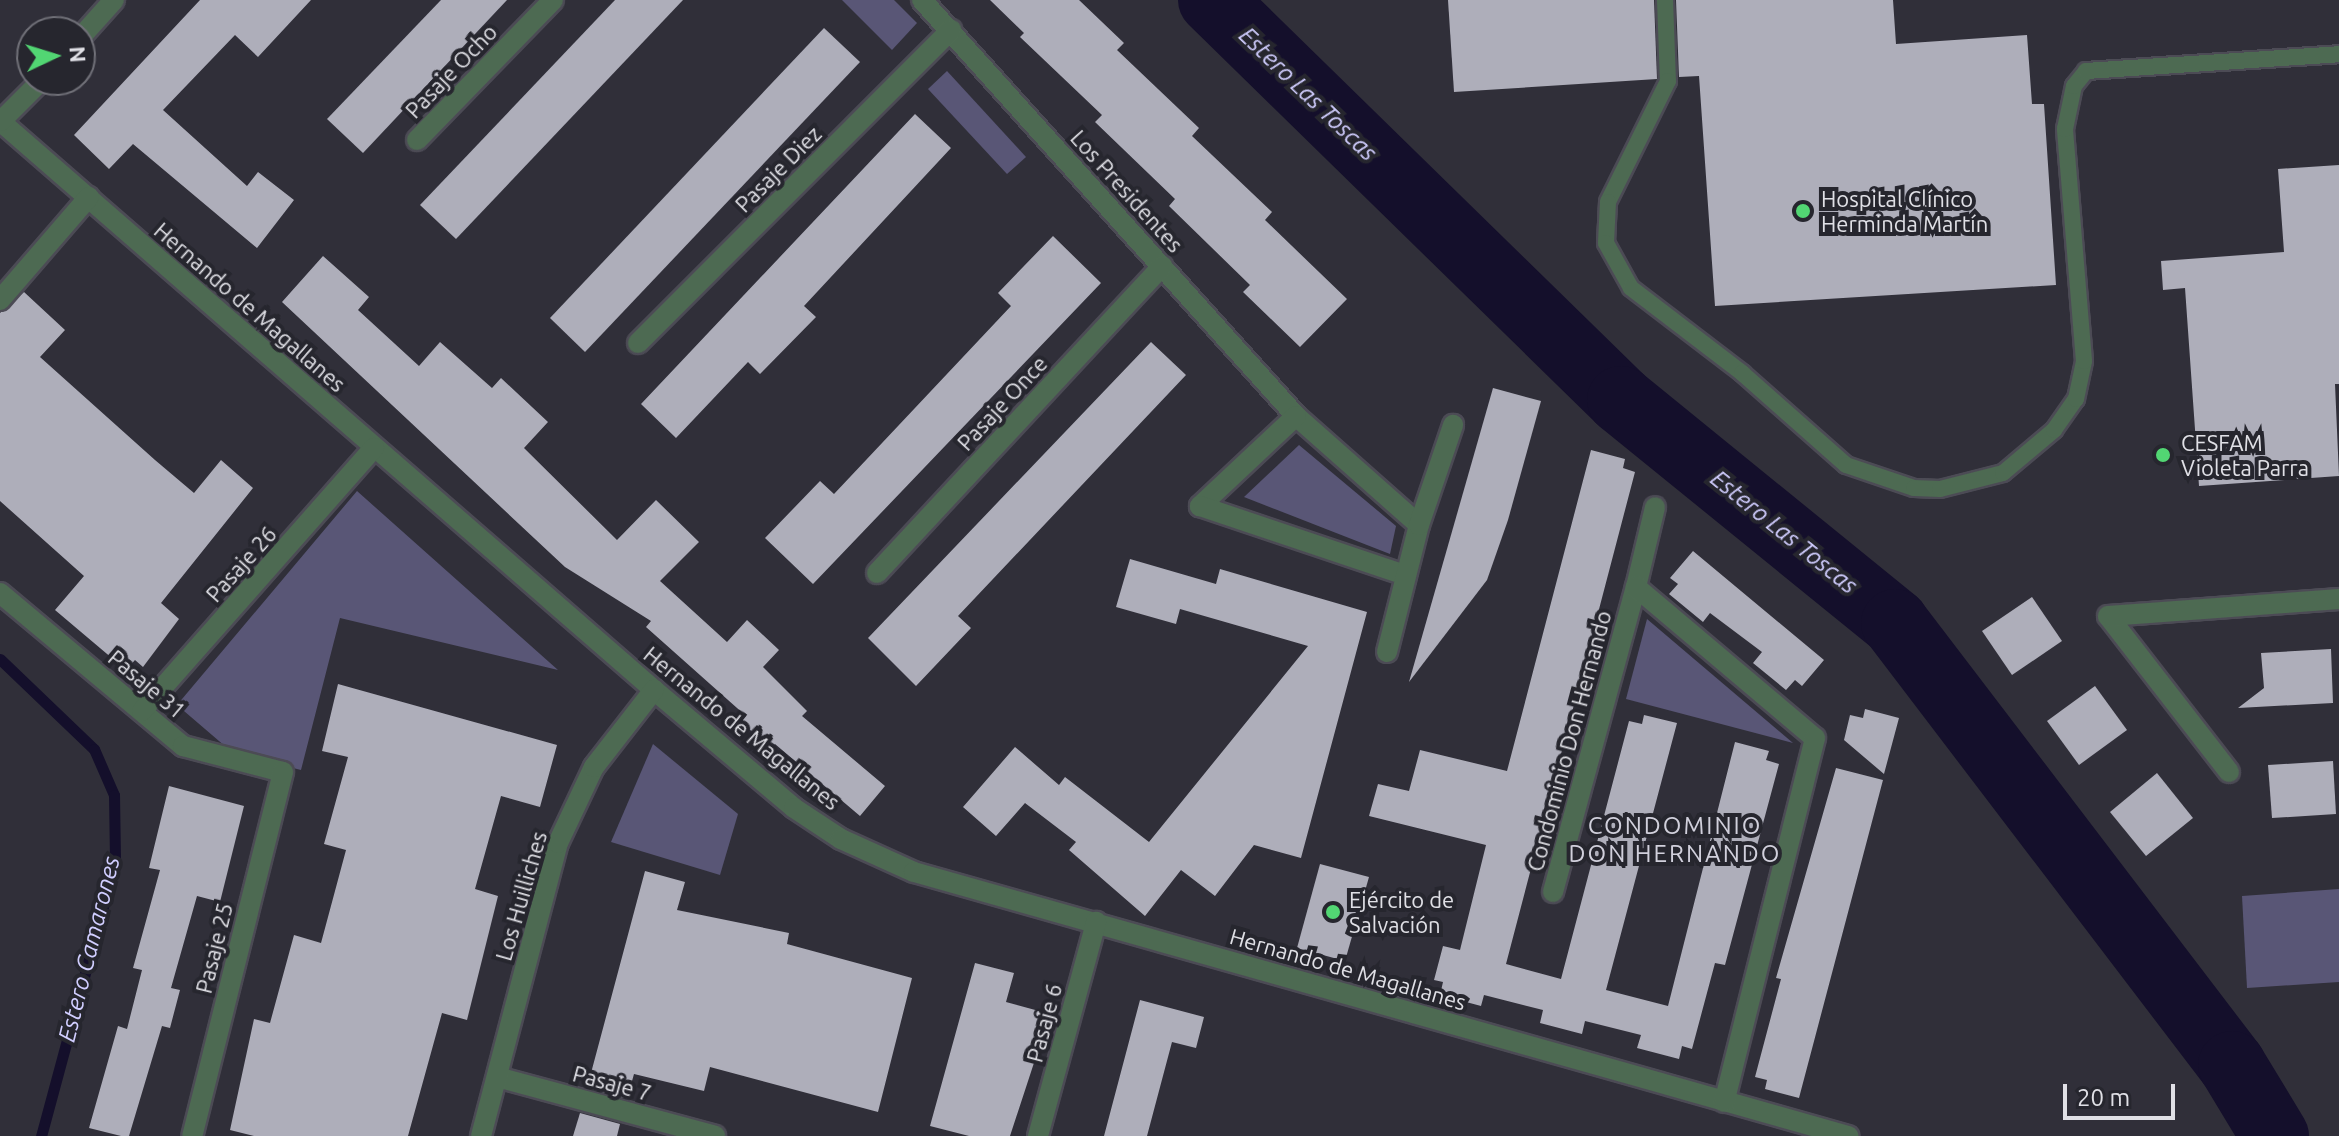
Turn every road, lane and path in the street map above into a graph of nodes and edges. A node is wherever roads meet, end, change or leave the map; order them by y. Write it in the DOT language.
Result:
graph roads {
  1 [pos="114,0"];
  2 [pos="553,0"];
  3 [pos="922,0"];
  4 [pos="1665,0"];
  5 [pos="96,20"];
  6 [pos="951,30"];
  7 [pos="2339,54"];
  8 [pos="26,96"];
  9 [pos="0,121"];
  10 [pos="417,140"];
  11 [pos="89,197"];
  12 [pos="1162,266"];
  13 [pos="0,300"];
  14 [pos="638,343"];
  15 [pos="1296,416"];
  16 [pos="1453,425"];
  17 [pos="374,448"];
  18 [pos="1655,507"];
  19 [pos="1419,525"];
  20 [pos="877,573"];
  21 [pos="1405,575"];
  22 [pos="1636,587"];
  23 [pos="0,593"];
  24 [pos="2339,599"];
  25 [pos="1387,652"];
  26 [pos="654,690"];
  27 [pos="142,711"];
  28 [pos="283,772"];
  29 [pos="2229,772"];
  30 [pos="1553,892"];
  31 [pos="1096,922"];
  32 [pos="497,1077"];
  33 [pos="1724,1102"];
  34 [pos="192,1136"];
  35 [pos="481,1136"];
  36 [pos="715,1136"];
  37 [pos="1038,1136"];
  38 [pos="1848,1136"];
  1 -- 5 [label="street"];
  2 -- 10 [label="street, Pasaje Ocho"];
  3 -- 6 [label="street, Los Presidentes"];
  4 -- 7 [label="lane"];
  6 -- 12 [label="street, Los Presidentes"];
  6 -- 14 [label="street, Pasaje Diez"];
  8 -- 9 [label="street"];
  9 -- 11 [label="street, Hernando de Magallanes"];
  11 -- 13 [label="street"];
  11 -- 17 [label="street, Hernando de Magallanes"];
  12 -- 15 [label="street, Los Presidentes"];
  12 -- 20 [label="street, Pasaje Once"];
  15 -- 19 [label="street, Los Presidentes"];
  15 -- 21 [label="street"];
  16 -- 19 [label="street"];
  17 -- 26 [label="street, Hernando de Magallanes"];
  17 -- 27 [label="street, Pasaje 26"];
  18 -- 22 [label="street, Condominio Don Hernando"];
  19 -- 21 [label="street"];
  21 -- 25 [label="street"];
  22 -- 30 [label="street, Condominio Don Hernando"];
  22 -- 33 [label="street"];
  23 -- 27 [label="street, Pasaje 31"];
  24 -- 29 [label="street"];
  26 -- 31 [label="street, Hernando de Magallanes"];
  26 -- 32 [label="street, Los Huilliches"];
  27 -- 28 [label="street, Pasaje 31"];
  28 -- 34 [label="street, Pasaje 25"];
  31 -- 33 [label="street, Hernando de Magallanes"];
  31 -- 37 [label="street, Pasaje 6"];
  32 -- 35 [label="street, Los Huilliches"];
  32 -- 36 [label="street, Pasaje 7"];
  33 -- 38 [label="street, Hernando de Magallanes"];
}
